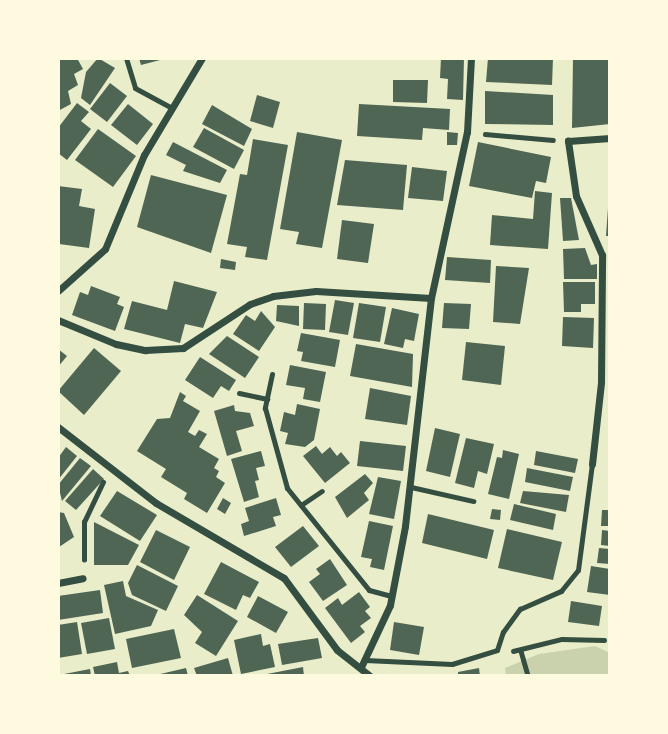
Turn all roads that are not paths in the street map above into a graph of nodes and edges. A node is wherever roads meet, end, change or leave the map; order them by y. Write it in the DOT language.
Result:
graph roads {
  1 [pos="126,58"];
  2 [pos="202,58"];
  3 [pos="471,58"];
  4 [pos="172,108"];
  5 [pos="610,138"];
  6 [pos="58,291"];
  7 [pos="432,298"];
  8 [pos="58,320"];
  9 [pos="272,374"];
  10 [pos="239,393"];
  11 [pos="267,399"];
  12 [pos="58,427"];
  13 [pos="592,464"];
  14 [pos="411,487"];
  15 [pos="321,492"];
  16 [pos="473,501"];
  17 [pos="301,505"];
  18 [pos="83,578"];
  19 [pos="58,583"];
  20 [pos="392,596"];
  21 [pos="363,663"];
  22 [pos="370,676"];
  1 -- 4 [label="lane"];
  2 -- 4 [label="street"];
  3 -- 7 [label="street"];
  4 -- 6 [label="street"];
  5 -- 13 [label="street"];
  7 -- 8 [label="street"];
  7 -- 14 [label="street"];
  9 -- 11 [label="lane"];
  10 -- 11 [label="lane"];
  11 -- 17 [label="lane"];
  12 -- 21 [label="street"];
  13 -- 21 [label="lane"];
  14 -- 16 [label="lane"];
  14 -- 20 [label="street"];
  15 -- 17 [label="lane"];
  17 -- 20 [label="lane"];
  18 -- 19 [label="street"];
  20 -- 21 [label="street"];
  21 -- 22 [label="street"];
}
